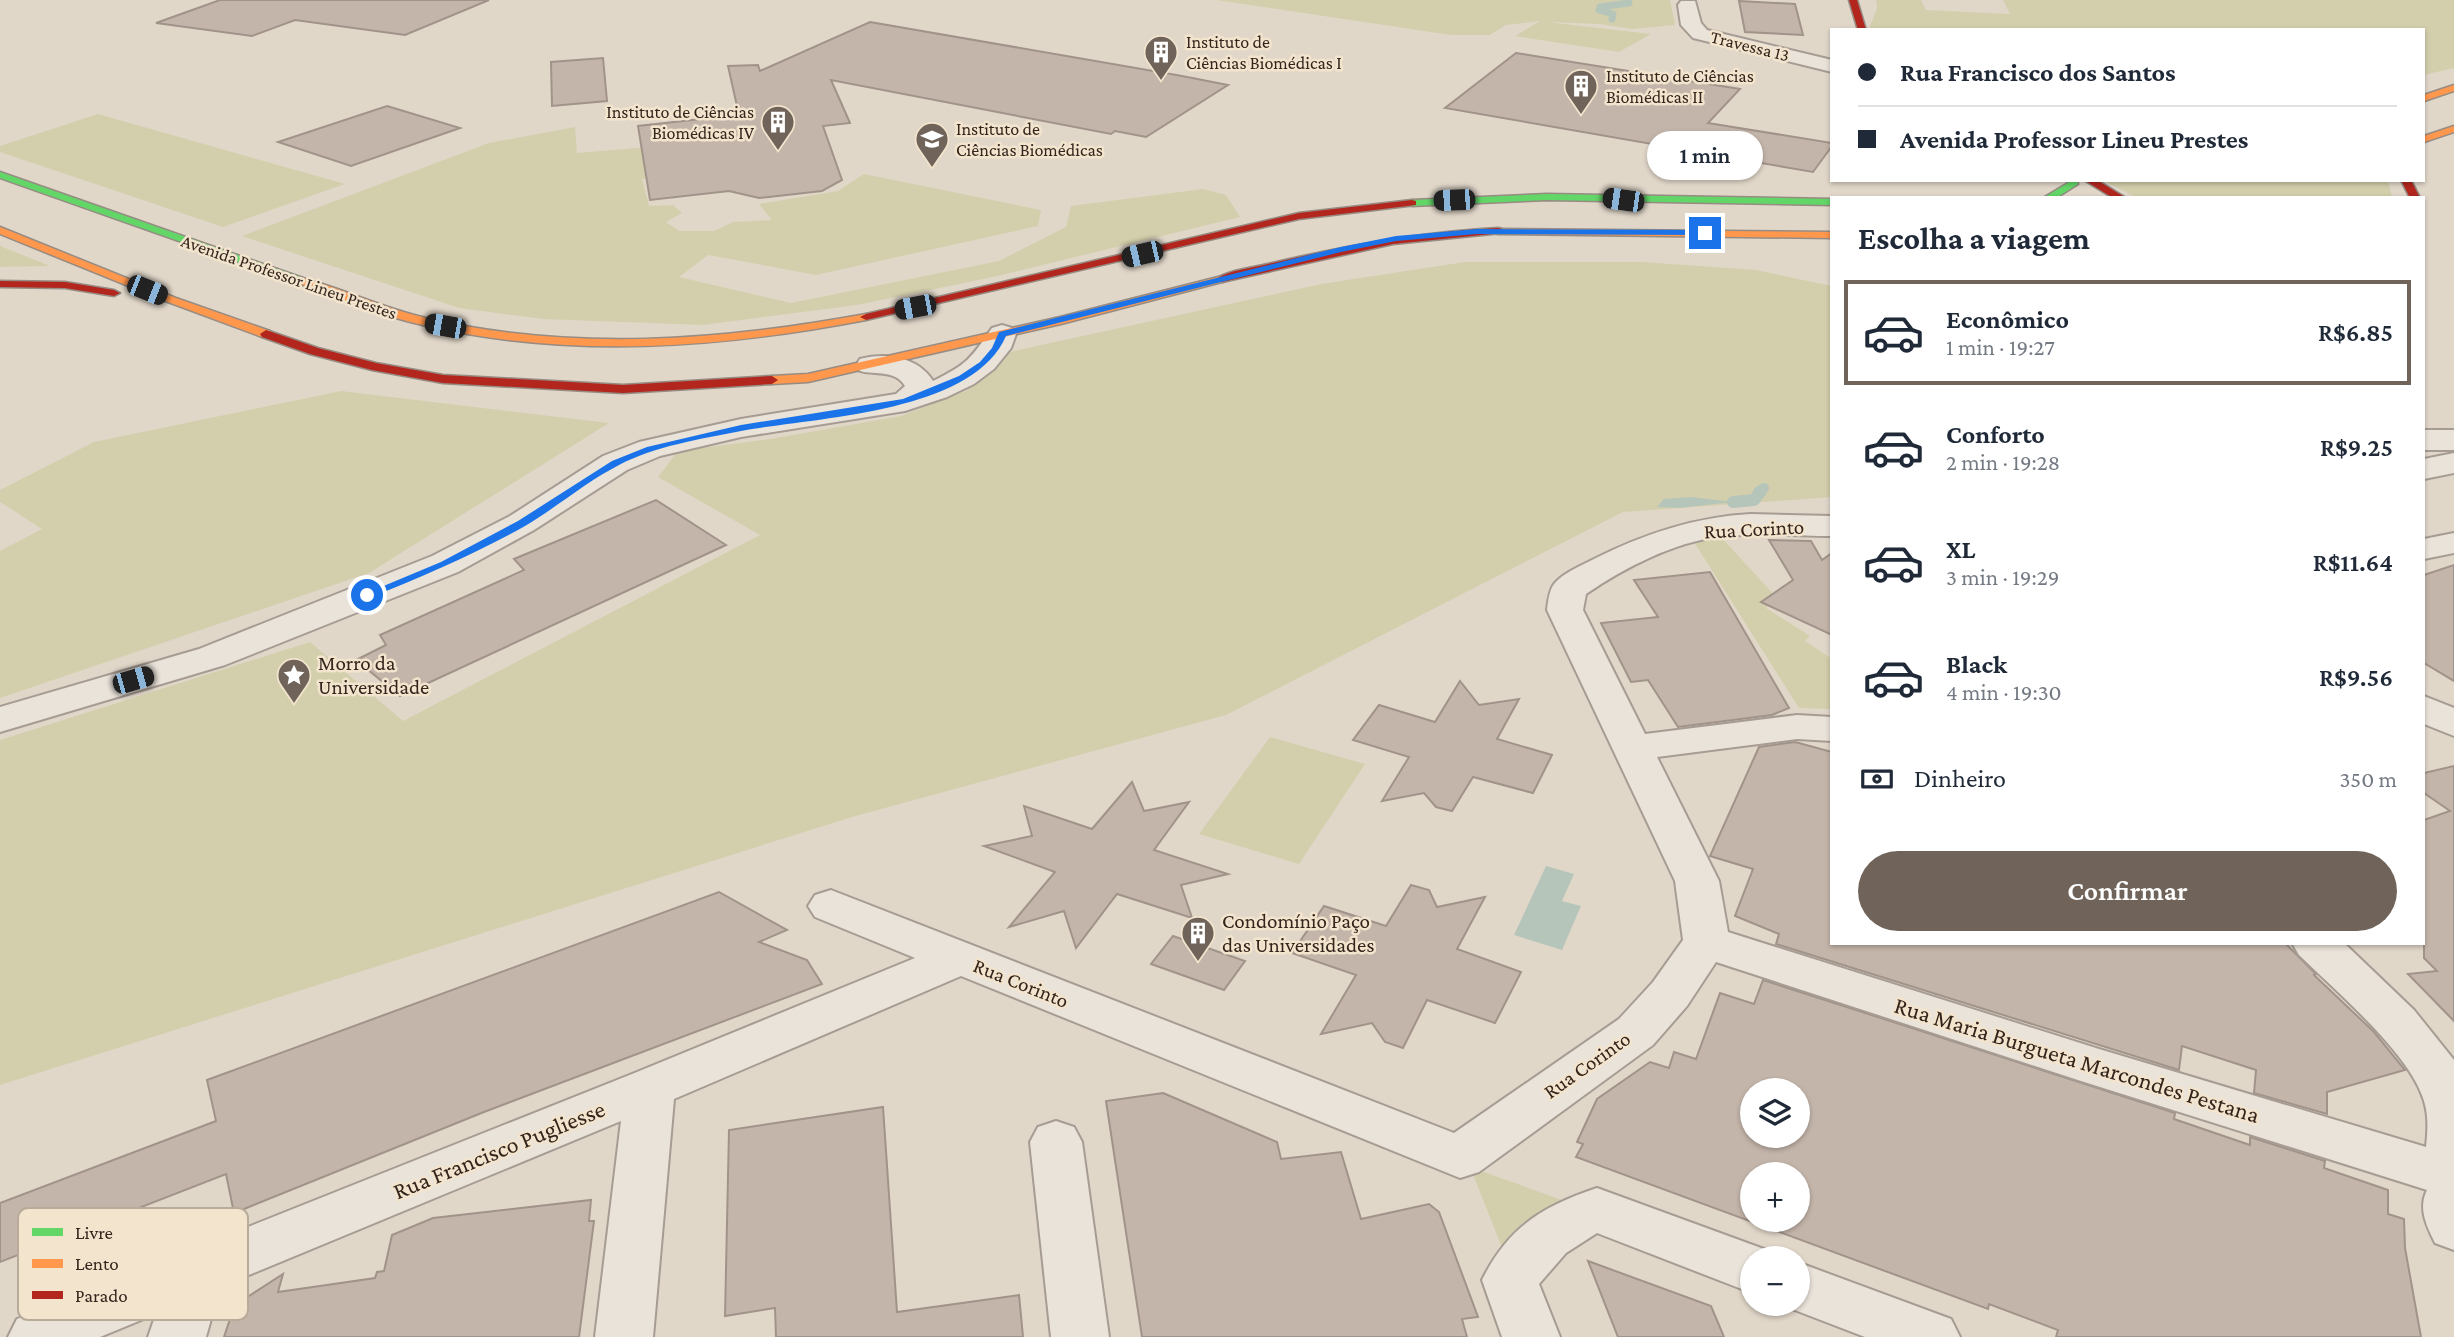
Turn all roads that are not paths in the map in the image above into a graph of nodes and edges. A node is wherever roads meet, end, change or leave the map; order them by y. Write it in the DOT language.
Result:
graph roads {
  1 [pos="1853,0"];
  2 [pos="1688,5"];
  3 [pos="1861,28"];
  4 [pos="1830,66"];
  5 [pos="2454,88"];
  6 [pos="2425,98"];
  7 [pos="2454,129"];
  8 [pos="2425,139"];
  9 [pos="0,175"];
  10 [pos="2072,182"];
  11 [pos="2093,182"];
  12 [pos="2053,196"];
  13 [pos="2117,196"];
  14 [pos="1604,197"];
  15 [pos="1733,200"];
  16 [pos="1830,202"];
  17 [pos="0,230"];
  18 [pos="1608,231"];
  19 [pos="1749,233"];
  20 [pos="1830,234"];
  21 [pos="1142,254"];
  22 [pos="1067,271"];
  23 [pos="1107,277"];
  24 [pos="0,284"];
  25 [pos="1189,287"];
  26 [pos="1121,288"];
  27 [pos="172,300"];
  28 [pos="1109,308"];
  29 [pos="1002,334"];
  30 [pos="872,365"];
  31 [pos="905,402"];
  32 [pos="2425,440"];
  33 [pos="2454,440"];
  34 [pos="2454,463"];
  35 [pos="2425,469"];
  36 [pos="1830,526"];
  37 [pos="2454,543"];
  38 [pos="2425,549"];
  39 [pos="2425,709"];
  40 [pos="0,720"];
  41 [pos="2454,724"];
  42 [pos="1830,729"];
  43 [pos="1632,748"];
  44 [pos="831,906"];
  45 [pos="1706,942"];
  46 [pos="2317,945"];
  47 [pos="960,958"];
  48 [pos="650,1088"];
  49 [pos="1056,1142"];
  50 [pos="2450,1201"];
  51 [pos="248,1251"];
  52 [pos="1740,1264"];
  53 [pos="1810,1291"];
  54 [pos="79,1320"];
  55 [pos="182,1320"];
  56 [pos="37,1337"];
  57 [pos="177,1337"];
  58 [pos="624,1337"];
  59 [pos="1080,1337"];
  60 [pos="1531,1337"];
  61 [pos="1931,1337"];
  1 -- 3 [label="main road"];
  2 -- 4 [label="street, Travessa 13"];
  5 -- 6 [label="main road"];
  7 -- 8 [label="main road"];
  9 -- 22 [label="main road, Avenida Professor Lineu Prestes"];
  10 -- 12 [label="main road"];
  11 -- 13 [label="main road"];
  14 -- 15 [label="main road, Avenida Professor Lineu Prestes"];
  14 -- 18 [label="main road"];
  14 -- 21 [label="main road, Avenida Professor Lineu Prestes"];
  15 -- 16 [label="main road, Avenida Professor Lineu Prestes"];
  15 -- 19 [label="main road"];
  17 -- 27 [label="main road"];
  18 -- 19 [label="main road"];
  18 -- 25 [label="main road"];
  19 -- 20 [label="main road"];
  21 -- 22 [label="main road, Avenida Professor Lineu Prestes"];
  21 -- 25 [label="main road"];
  22 -- 23 [label="main road"];
  24 -- 27 [label="main road"];
  25 -- 28 [label="main road"];
  26 -- 28 [label="main road"];
  27 -- 30 [label="main road"];
  28 -- 29 [label="main road"];
  29 -- 30 [label="main road"];
  29 -- 31 [label="street"];
  30 -- 31 [label="street"];
  31 -- 40 [label="street"];
  32 -- 33 [label="street"];
  34 -- 35 [label="street"];
  36 -- 43 [label="street, Rua Corinto"];
  37 -- 38 [label="street"];
  39 -- 41 [label="street"];
  42 -- 43 [label="street"];
  43 -- 45 [label="street, Rua Corinto"];
  44 -- 47 [label="street, Rua Corinto"];
  45 -- 47 [label="street, Rua Corinto"];
  45 -- 50 [label="street, Rua Maria Burgueta Marcondes Pestana"];
  46 -- 50 [label="street"];
  47 -- 48 [label="street, Rua Francisco Pugliesse"];
  48 -- 51 [label="street, Rua Francisco Pugliesse"];
  48 -- 58 [label="street"];
  49 -- 59 [label="street"];
  52 -- 60 [label="street"];
  53 -- 61 [label="street"];
  54 -- 56 [label="street, Rua Francisco Pugliesse"];
  55 -- 57 [label="street"];
}
